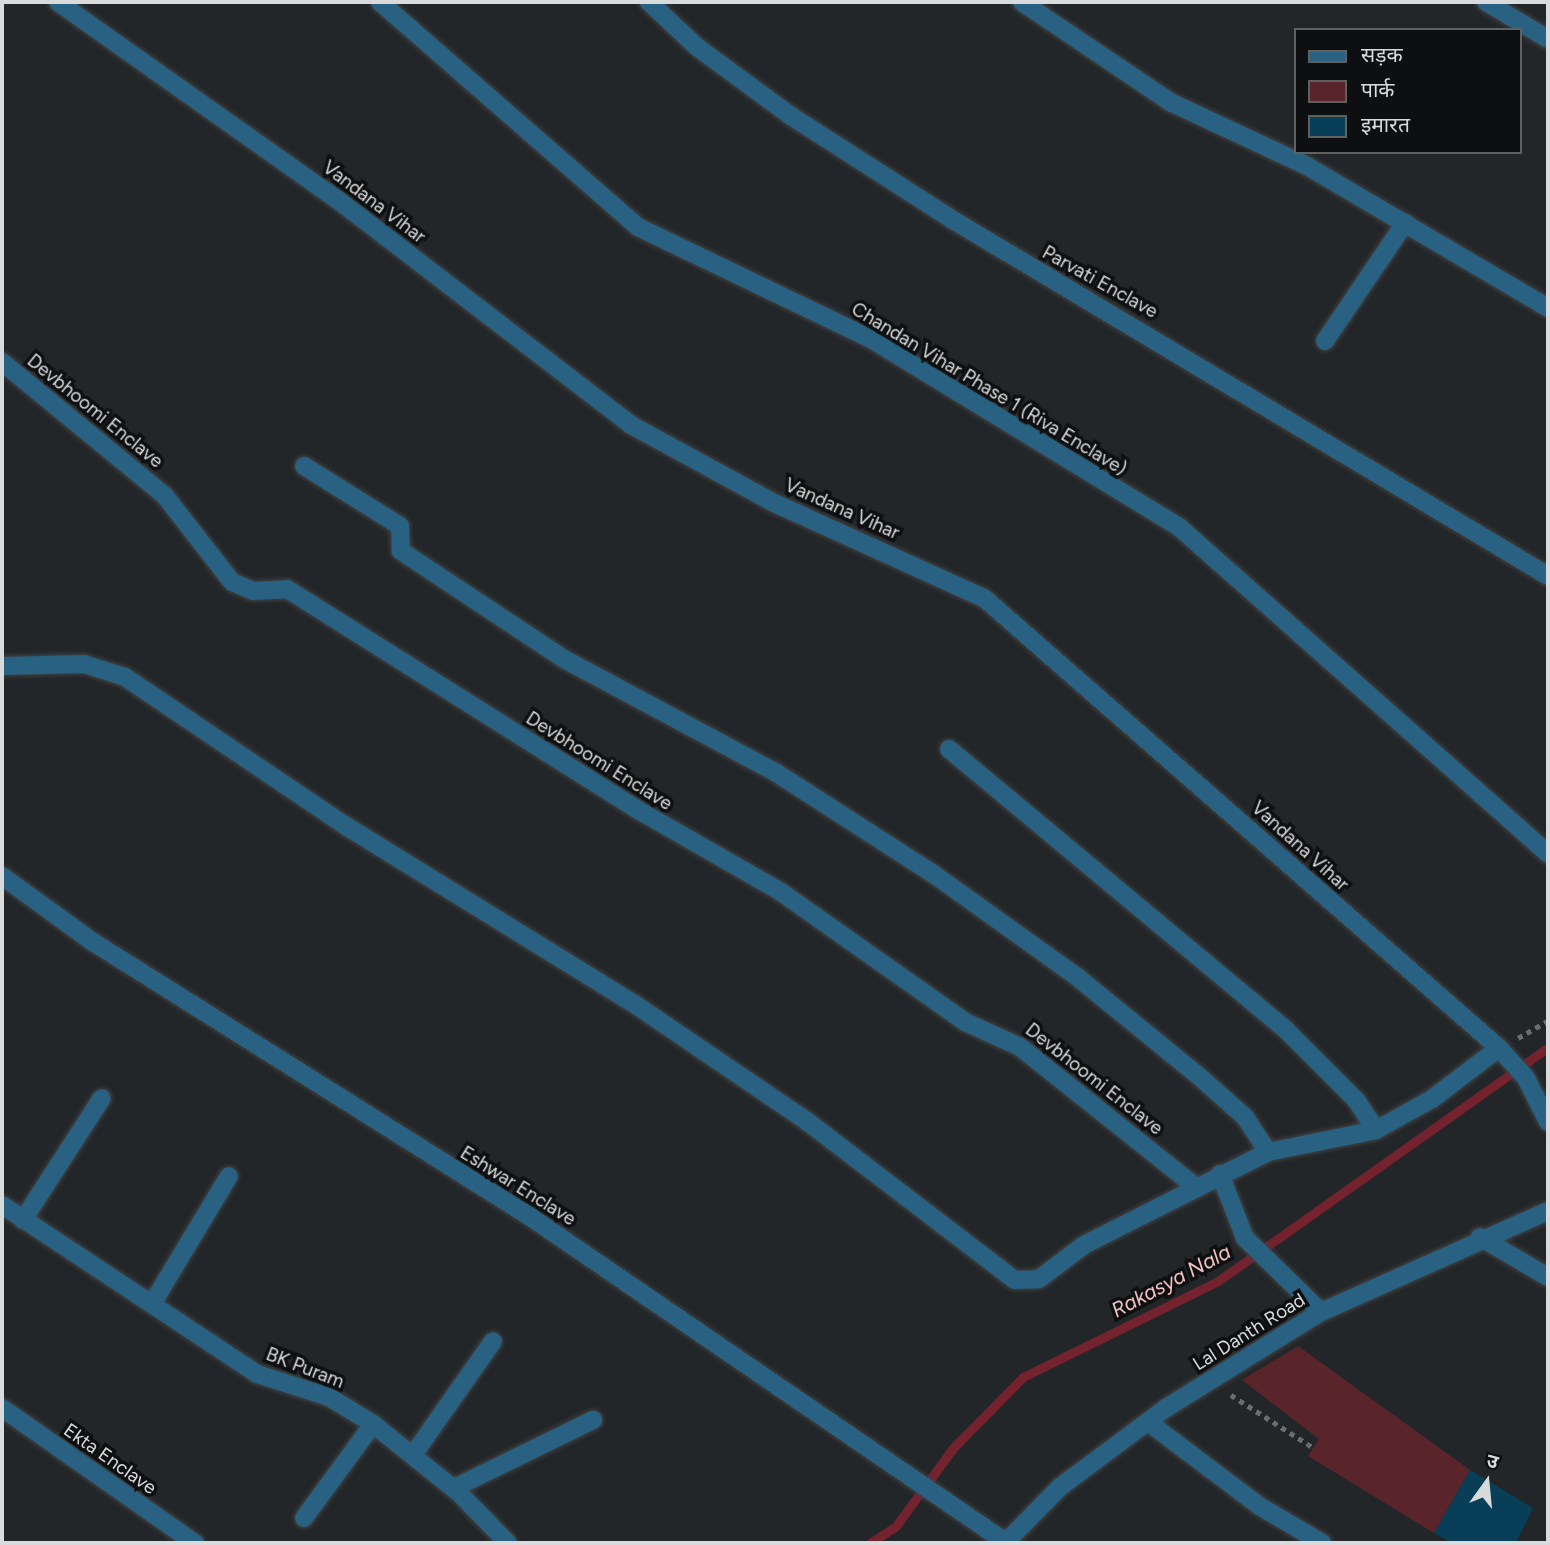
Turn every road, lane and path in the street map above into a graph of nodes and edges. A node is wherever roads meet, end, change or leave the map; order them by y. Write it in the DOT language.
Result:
graph roads {
  1 [pos="58,2"];
  2 [pos="380,2"];
  3 [pos="649,2"];
  4 [pos="1021,2"];
  5 [pos="1486,2"];
  6 [pos="1548,39"];
  7 [pos="1405,223"];
  8 [pos="1548,308"];
  9 [pos="1325,341"];
  10 [pos="2,362"];
  11 [pos="304,466"];
  12 [pos="1548,576"];
  13 [pos="2,666"];
  14 [pos="949,749"];
  15 [pos="1548,854"];
  16 [pos="2,876"];
  17 [pos="1548,1021"];
  18 [pos="1502,1052"];
  19 [pos="102,1098"];
  20 [pos="1548,1122"];
  21 [pos="1376,1130"];
  22 [pos="1268,1152"];
  23 [pos="1220,1174"];
  24 [pos="229,1176"];
  25 [pos="1195,1186"];
  26 [pos="2,1205"];
  27 [pos="1548,1211"];
  28 [pos="23,1220"];
  29 [pos="1480,1237"];
  30 [pos="1548,1277"];
  31 [pos="152,1304"];
  32 [pos="1321,1312"];
  33 [pos="493,1341"];
  34 [pos="1209,1381"];
  35 [pos="2,1408"];
  36 [pos="593,1420"];
  37 [pos="1148,1422"];
  38 [pos="373,1424"];
  39 [pos="1314,1448"];
  40 [pos="413,1455"];
  41 [pos="454,1488"];
  42 [pos="304,1518"];
  43 [pos="195,1543"];
  44 [pos="508,1543"];
  45 [pos="1006,1543"];
  46 [pos="1322,1543"];
  1 -- 18 [label="street, Vandana Vihar"];
  2 -- 15 [label="street, Chandan Vihar Phase 1 (Riva Enclave)"];
  3 -- 12 [label="street, Parvati Enclave"];
  4 -- 7 [label="street"];
  5 -- 6 [label="street"];
  7 -- 8 [label="street"];
  7 -- 9 [label="street"];
  10 -- 25 [label="street, Devbhoomi Enclave"];
  11 -- 22 [label="street"];
  13 -- 25 [label="street"];
  14 -- 21 [label="street"];
  16 -- 45 [label="street, Eshwar Enclave"];
  17 -- 18 [label="path"];
  18 -- 20 [label="street, Vandana Vihar"];
  18 -- 21 [label="street"];
  19 -- 28 [label="street"];
  21 -- 22 [label="street"];
  22 -- 23 [label="street"];
  23 -- 25 [label="street"];
  23 -- 32 [label="street"];
  24 -- 31 [label="street"];
  26 -- 28 [label="street, BK Puram"];
  27 -- 29 [label="street, Lal Danth Road"];
  28 -- 31 [label="street, BK Puram"];
  29 -- 30 [label="street"];
  29 -- 32 [label="street, Lal Danth Road"];
  31 -- 38 [label="street, BK Puram"];
  32 -- 34 [label="street, Lal Danth Road"];
  33 -- 40 [label="street"];
  34 -- 37 [label="street, Lal Danth Road"];
  34 -- 39 [label="path"];
  35 -- 43 [label="street, Ekta Enclave"];
  36 -- 41 [label="street"];
  37 -- 45 [label="street, Lal Danth Road"];
  37 -- 46 [label="street"];
  38 -- 40 [label="street, BK Puram"];
  38 -- 42 [label="street"];
  40 -- 41 [label="street, BK Puram"];
  41 -- 44 [label="street, BK Puram"];
}
